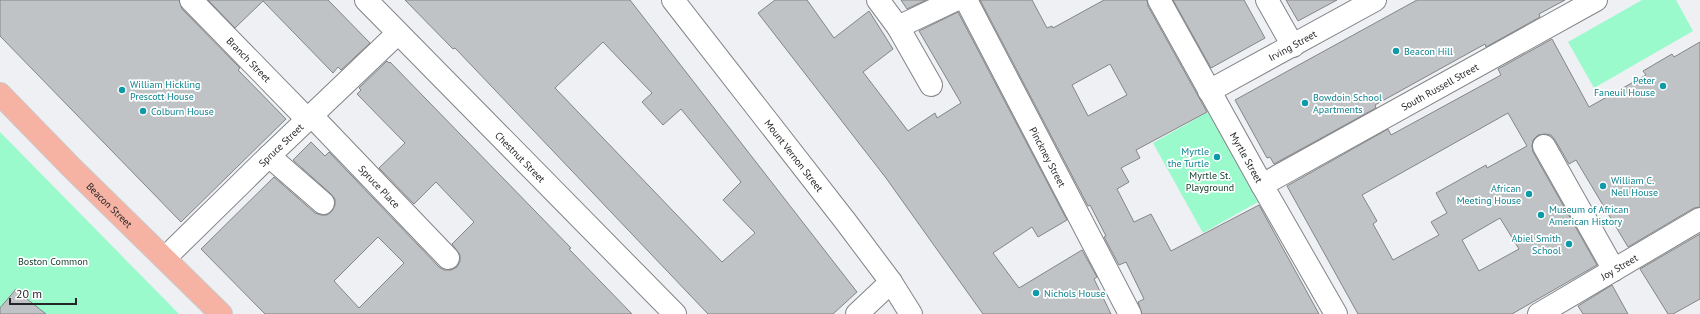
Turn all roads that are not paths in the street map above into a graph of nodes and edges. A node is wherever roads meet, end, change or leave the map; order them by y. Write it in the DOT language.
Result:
graph roads {
  1 [pos="191,0"];
  2 [pos="366,0"];
  3 [pos="673,0"];
  4 [pos="878,0"];
  5 [pos="954,0"];
  6 [pos="966,0"];
  7 [pos="1159,0"];
  8 [pos="1266,0"];
  9 [pos="1375,0"];
  10 [pos="1596,0"];
  11 [pos="898,28"];
  12 [pos="398,33"];
  13 [pos="1293,46"];
  14 [pos="931,86"];
  15 [pos="1210,91"];
  16 [pos="0,94"];
  17 [pos="309,117"];
  18 [pos="1544,146"];
  19 [pos="269,156"];
  20 [pos="1262,185"];
  21 [pos="323,203"];
  22 [pos="1700,219"];
  23 [pos="166,258"];
  24 [pos="448,258"];
  25 [pos="1614,270"];
  26 [pos="891,282"];
  27 [pos="221,314"];
  28 [pos="675,314"];
  29 [pos="857,314"];
  30 [pos="911,314"];
  31 [pos="1130,314"];
  32 [pos="1336,314"];
  33 [pos="1539,314"];
  1 -- 17 [label="street, Branch Street"];
  2 -- 12 [label="street, Chestnut Street"];
  3 -- 26 [label="street, Mount Vernon Street"];
  4 -- 11 [label="street"];
  5 -- 11 [label="street"];
  6 -- 31 [label="street, Pinckney Street"];
  7 -- 15 [label="street, Myrtle Street"];
  8 -- 13 [label="street"];
  9 -- 13 [label="street, Irving Street"];
  10 -- 20 [label="street, South Russell Street"];
  11 -- 14 [label="street"];
  12 -- 17 [label="street, Spruce Street"];
  12 -- 28 [label="street, Chestnut Street"];
  13 -- 15 [label="street, Irving Street"];
  15 -- 20 [label="street, Myrtle Street"];
  16 -- 23 [label="main road, Beacon Street"];
  17 -- 19 [label="street, Spruce Street"];
  17 -- 24 [label="street, Spruce Place"];
  18 -- 25 [label="street"];
  19 -- 21 [label="street"];
  19 -- 23 [label="street, Spruce Street"];
  20 -- 32 [label="street, Myrtle Street"];
  22 -- 25 [label="street, Joy Street"];
  23 -- 27 [label="main road, Beacon Street"];
  25 -- 33 [label="street, Joy Street"];
  26 -- 29 [label="street"];
  26 -- 30 [label="street, Mount Vernon Street"];
}
